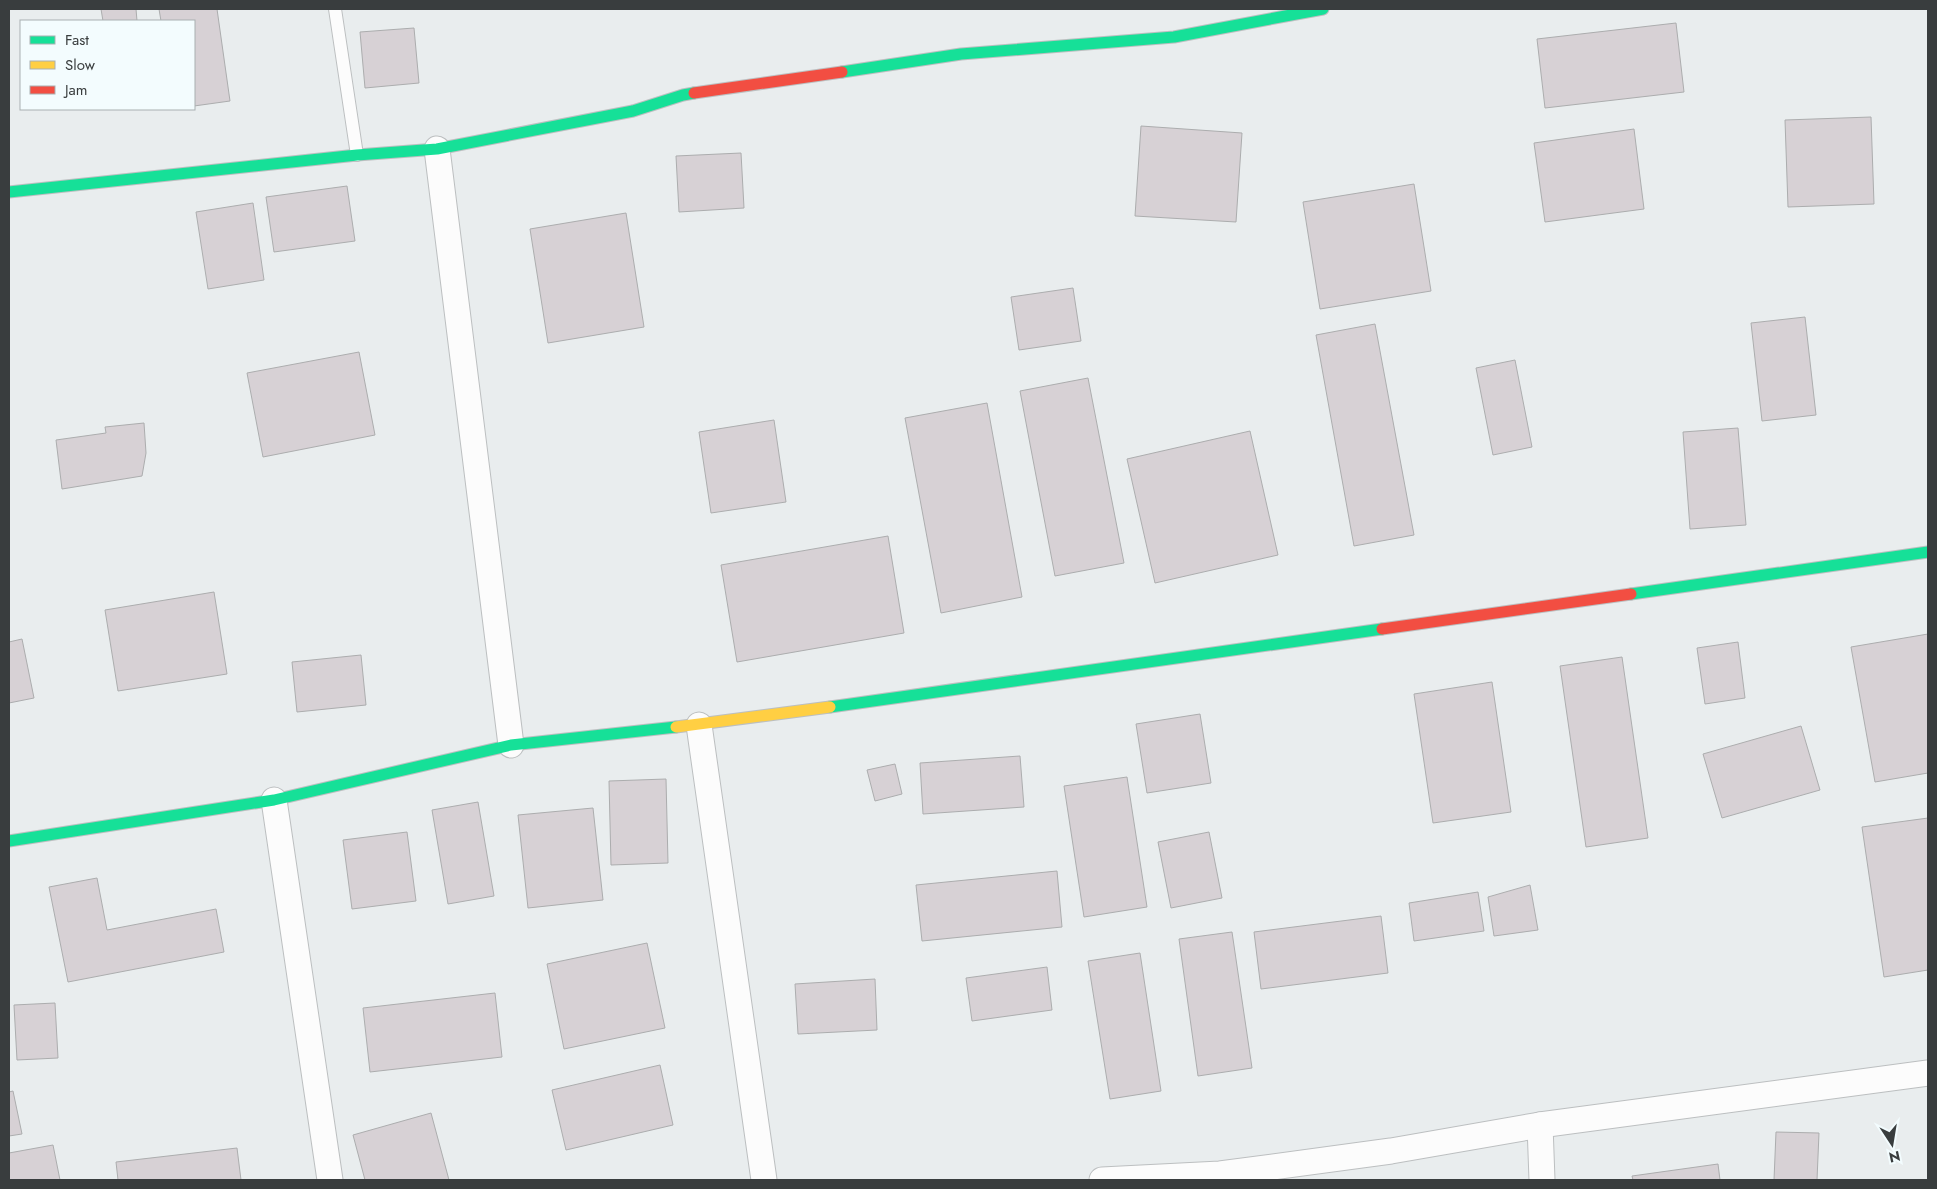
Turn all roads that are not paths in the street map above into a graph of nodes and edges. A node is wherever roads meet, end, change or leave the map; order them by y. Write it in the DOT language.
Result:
graph roads {
  1 [pos="335,9"];
  2 [pos="1323,9"];
  3 [pos="1307,10"];
  4 [pos="436,149"];
  5 [pos="357,155"];
  6 [pos="9,192"];
  7 [pos="1928,552"];
  8 [pos="699,725"];
  9 [pos="511,745"];
  10 [pos="274,800"];
  11 [pos="9,841"];
  12 [pos="1928,1073"];
  13 [pos="1540,1125"];
  14 [pos="1220,1177"];
  15 [pos="330,1180"];
  16 [pos="764,1180"];
  17 [pos="1102,1180"];
  18 [pos="1542,1180"];
  1 -- 5 [label="lane"];
  2 -- 3 [label="street"];
  3 -- 4 [label="street"];
  4 -- 5 [label="street"];
  4 -- 9 [label="street"];
  5 -- 6 [label="street"];
  7 -- 8 [label="street"];
  8 -- 9 [label="street"];
  8 -- 16 [label="street"];
  9 -- 10 [label="street"];
  10 -- 11 [label="street"];
  10 -- 15 [label="street"];
  12 -- 13 [label="street"];
  13 -- 14 [label="street"];
  13 -- 18 [label="street"];
  14 -- 17 [label="street"];
}
